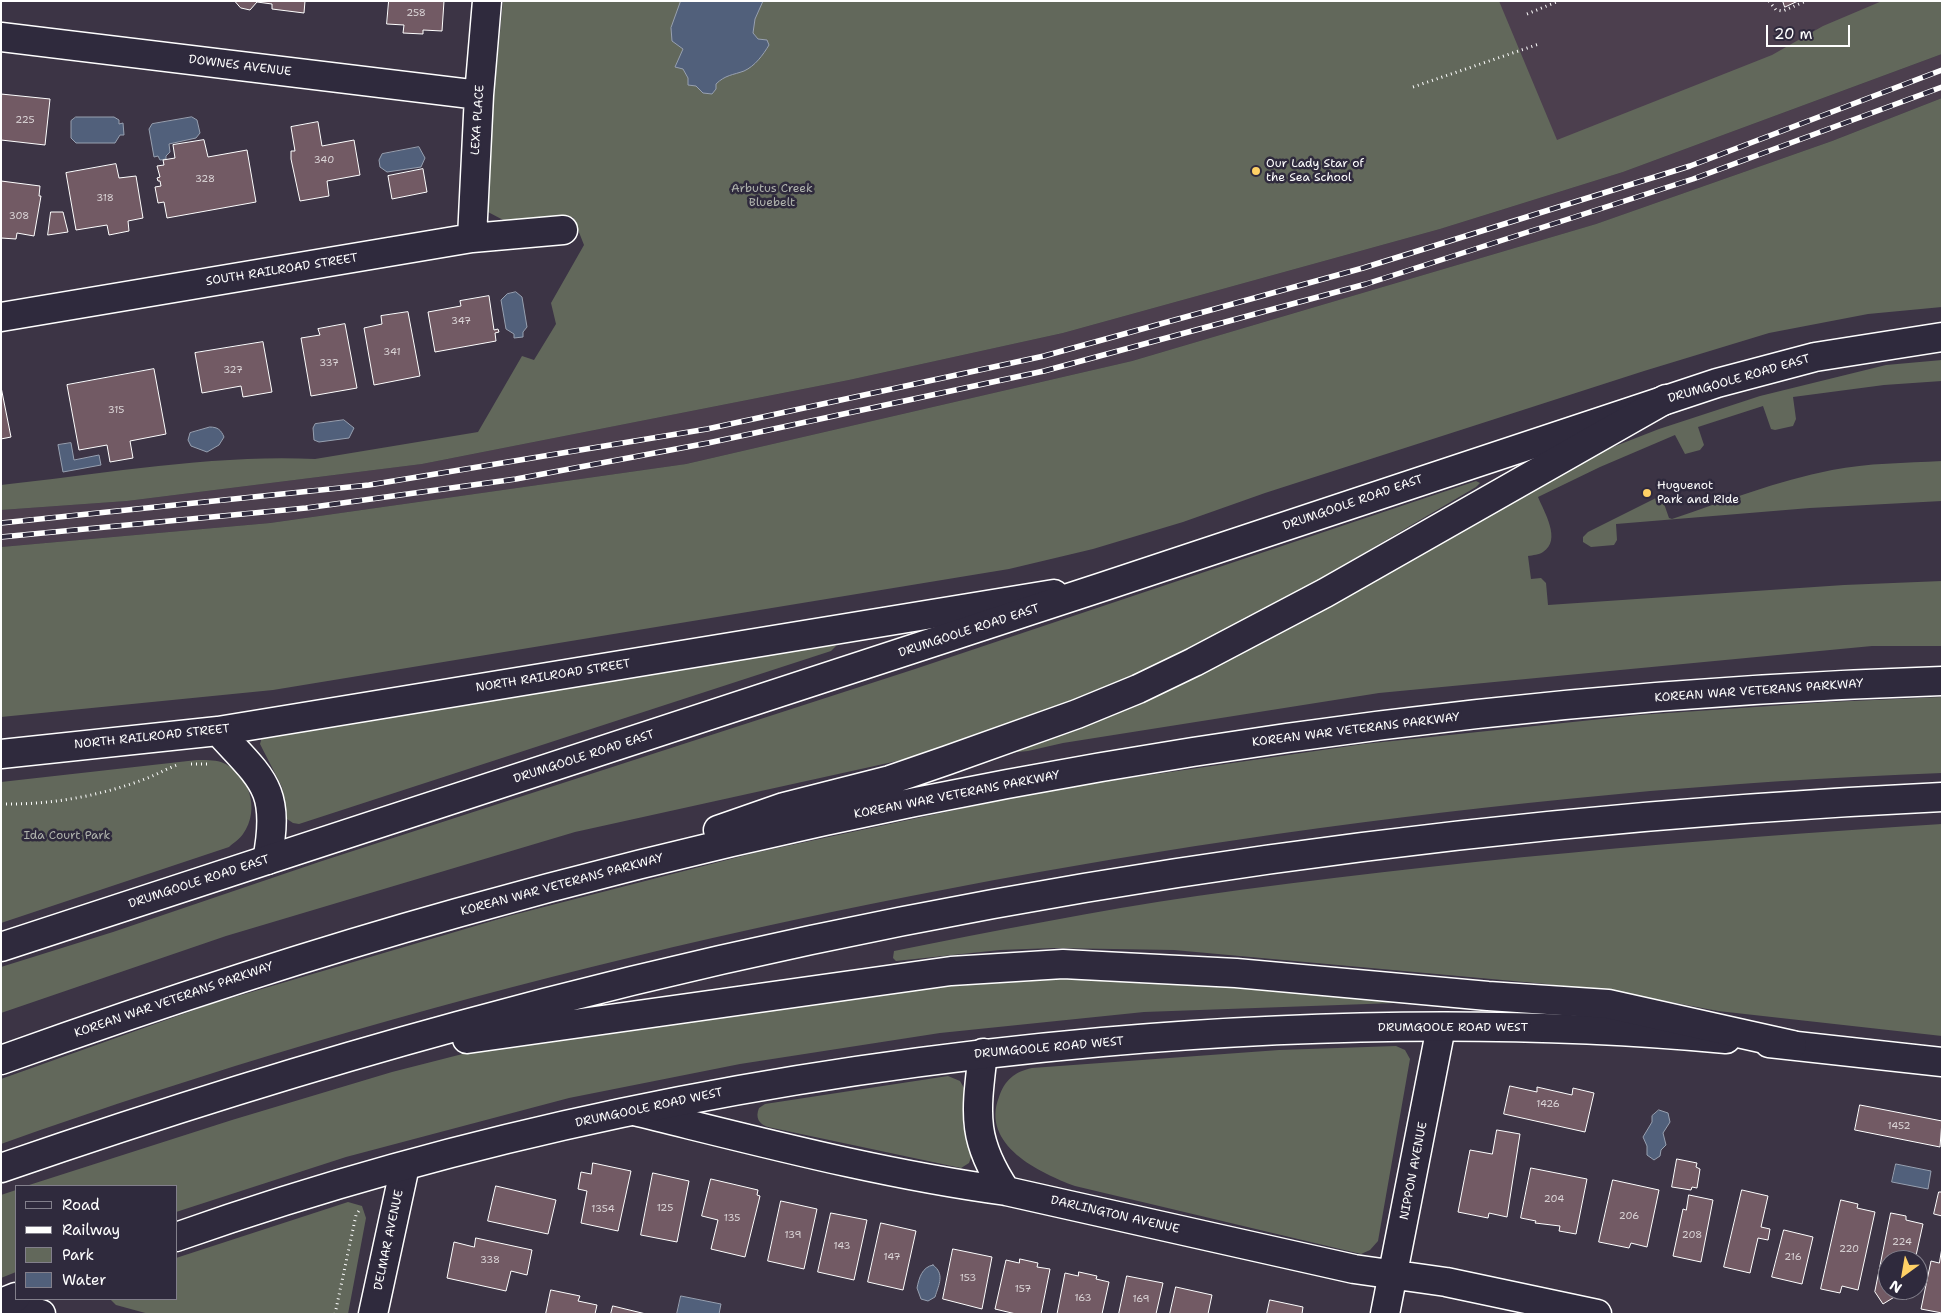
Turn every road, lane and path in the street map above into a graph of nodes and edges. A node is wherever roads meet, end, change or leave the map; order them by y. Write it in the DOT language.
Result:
graph roads {
  1 [pos="487,1"];
  2 [pos="1559,1"];
  3 [pos="1769,1"];
  4 [pos="1806,1"];
  5 [pos="1527,14"];
  6 [pos="1,37"];
  7 [pos="1539,44"];
  8 [pos="1413,87"];
  9 [pos="479,95"];
  10 [pos="563,230"];
  11 [pos="472,238"];
  12 [pos="1,317"];
  13 [pos="1942,338"];
  14 [pos="1666,399"];
  15 [pos="1102,587"];
  16 [pos="1942,681"];
  17 [pos="218,731"];
  18 [pos="1,754"];
  19 [pos="208,764"];
  20 [pos="1942,798"];
  21 [pos="1,804"];
  22 [pos="267,860"];
  23 [pos="556,886"];
  24 [pos="1,947"];
  25 [pos="1441,1027"];
  26 [pos="1792,1045"];
  27 [pos="368,1051"];
  28 [pos="983,1053"];
  29 [pos="1,1060"];
  30 [pos="1942,1062"];
  31 [pos="634,1110"];
  32 [pos="405,1166"];
  33 [pos="1,1168"];
  34 [pos="1006,1191"];
  35 [pos="362,1206"];
  36 [pos="178,1236"];
  37 [pos="1394,1275"];
  38 [pos="15,1297"];
  39 [pos="1,1303"];
  40 [pos="42,1314"];
  41 [pos="335,1314"];
  42 [pos="373,1314"];
  43 [pos="1385,1314"];
  44 [pos="1597,1314"];
  1 -- 9 [label="main road, LEXA PLACE"];
  2 -- 5 [label="path"];
  3 -- 4 [label="path"];
  6 -- 9 [label="main road, DOWNES AVENUE"];
  7 -- 8 [label="path"];
  9 -- 11 [label="main road, LEXA PLACE"];
  10 -- 11 [label="main road, SOUTH RAILROAD STREET"];
  11 -- 12 [label="main road, SOUTH RAILROAD STREET"];
  13 -- 14 [label="main road, DRUMGOOLE ROAD EAST"];
  14 -- 15 [label="main road, DRUMGOOLE ROAD EAST"];
  14 -- 23 [label="main road"];
  15 -- 17 [label="main road, NORTH RAILROAD STREET"];
  15 -- 22 [label="main road, DRUMGOOLE ROAD EAST"];
  16 -- 23 [label="main road, KOREAN WAR VETERANS PARKWAY"];
  17 -- 18 [label="main road, NORTH RAILROAD STREET"];
  17 -- 22 [label="main road"];
  19 -- 21 [label="path"];
  20 -- 27 [label="main road"];
  22 -- 24 [label="main road, DRUMGOOLE ROAD EAST"];
  23 -- 29 [label="main road, KOREAN WAR VETERANS PARKWAY"];
  25 -- 26 [label="main road, DRUMGOOLE ROAD WEST"];
  25 -- 28 [label="main road, DRUMGOOLE ROAD WEST"];
  25 -- 37 [label="main road, NIPPON AVENUE"];
  26 -- 27 [label="main road"];
  26 -- 30 [label="main road, DRUMGOOLE ROAD WEST"];
  27 -- 33 [label="main road"];
  28 -- 31 [label="main road, DRUMGOOLE ROAD WEST"];
  28 -- 34 [label="main road"];
  31 -- 32 [label="main road, DRUMGOOLE ROAD WEST"];
  31 -- 34 [label="main road, DARLINGTON AVENUE"];
  32 -- 36 [label="main road, DRUMGOOLE ROAD WEST"];
  32 -- 42 [label="main road, DELMAR AVENUE"];
  34 -- 37 [label="main road, DARLINGTON AVENUE"];
  35 -- 41 [label="path"];
  37 -- 43 [label="main road, NIPPON AVENUE"];
  37 -- 44 [label="main road, DARLINGTON AVENUE"];
  38 -- 39 [label="main road"];
  39 -- 40 [label="main road"];
}
